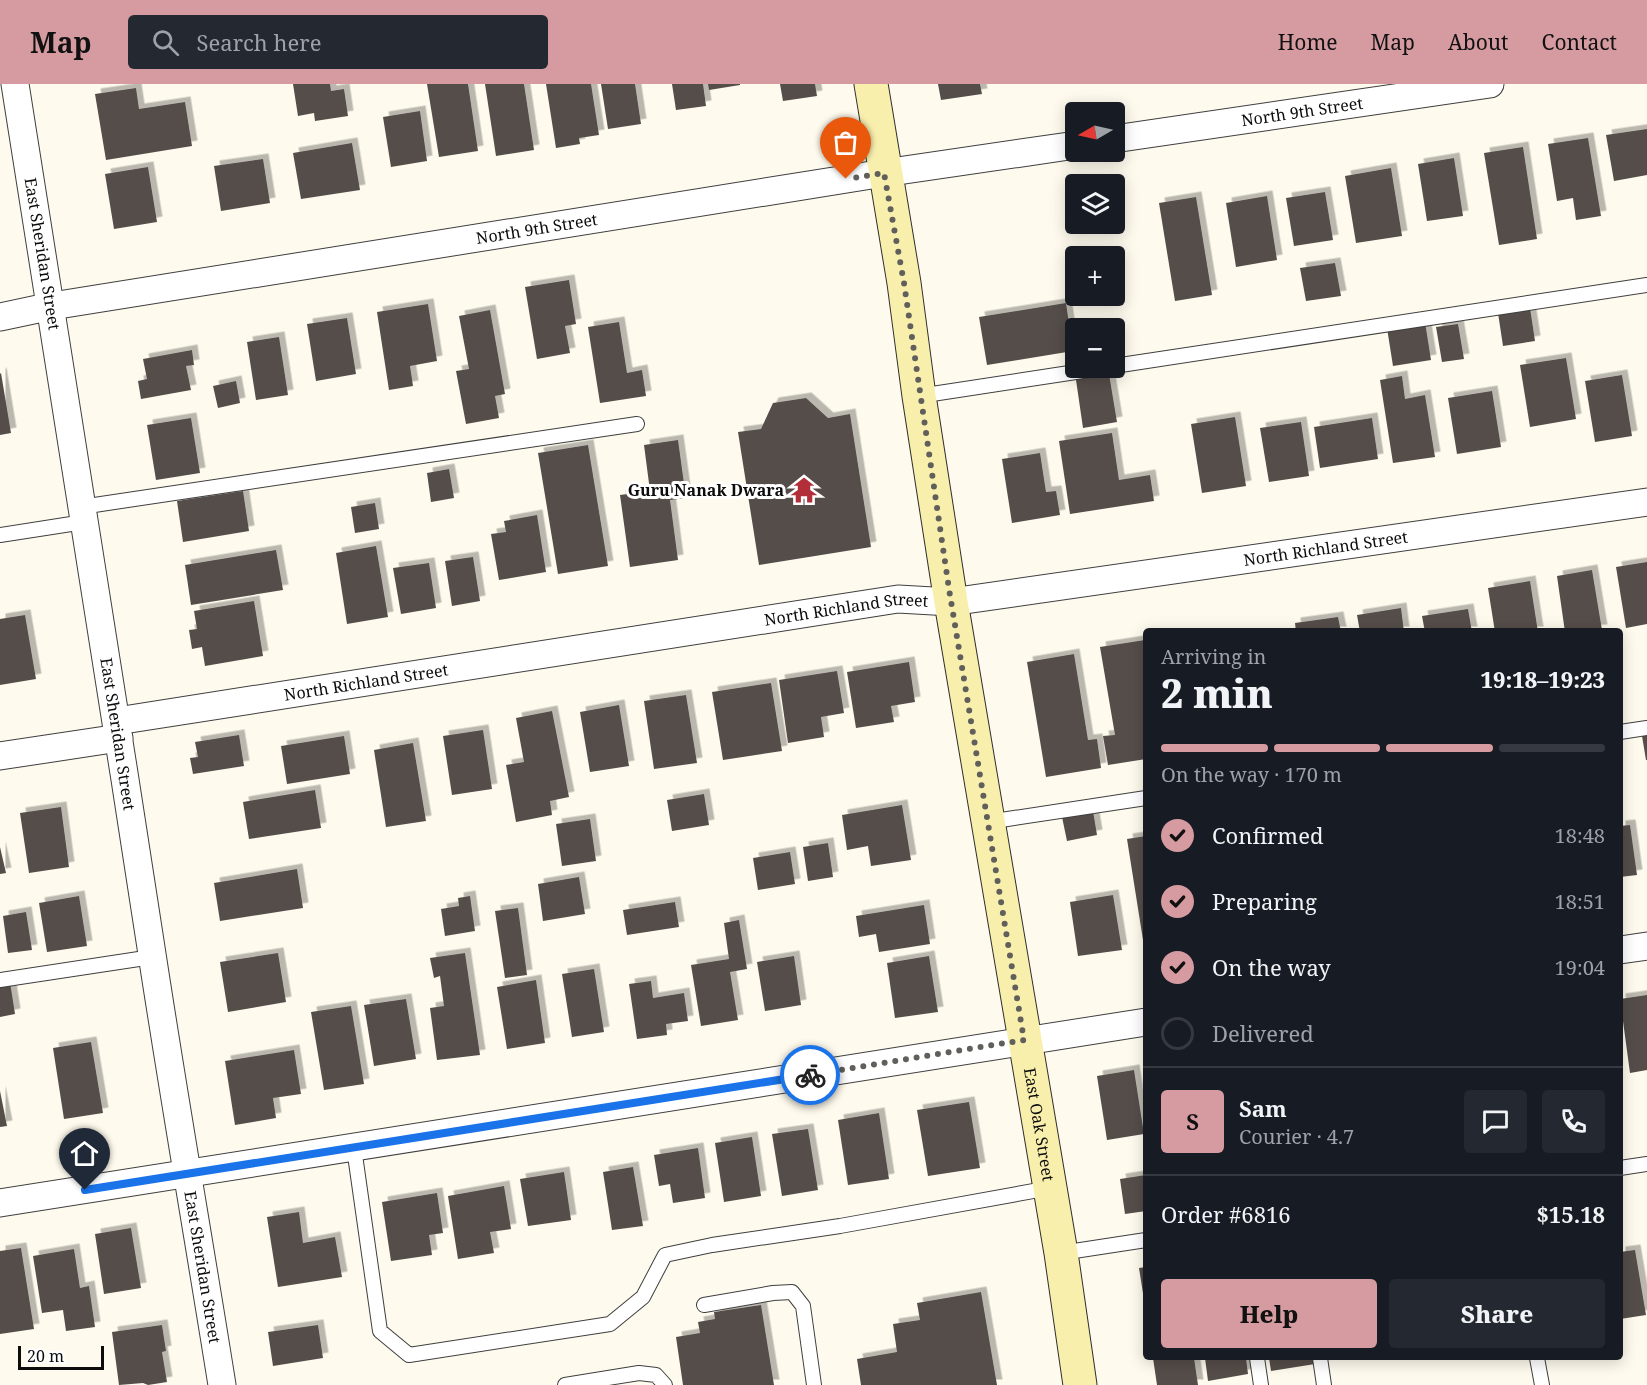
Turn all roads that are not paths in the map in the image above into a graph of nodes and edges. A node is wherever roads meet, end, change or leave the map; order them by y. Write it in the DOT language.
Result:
graph roads {
  1 [pos="10,84"];
  2 [pos="15,84"];
  3 [pos="870,84"];
  4 [pos="1490,84"];
  5 [pos="0,85"];
  6 [pos="1125,137"];
  7 [pos="1065,147"];
  8 [pos="884,173"];
  9 [pos="1647,285"];
  10 [pos="52,306"];
  11 [pos="0,317"];
  12 [pos="1125,364"];
  13 [pos="1065,373"];
  14 [pos="919,396"];
  15 [pos="637,424"];
  16 [pos="1647,502"];
  17 [pos="83,515"];
  18 [pos="0,535"];
  19 [pos="951,602"];
  20 [pos="1647,728"];
  21 [pos="118,729"];
  22 [pos="1623,732"];
  23 [pos="0,756"];
  24 [pos="1143,798"];
  25 [pos="988,822"];
  26 [pos="1647,946"];
  27 [pos="1623,950"];
  28 [pos="152,957"];
  29 [pos="0,980"];
  30 [pos="1143,1022"];
  31 [pos="1024,1040"];
  32 [pos="354,1148"];
  33 [pos="1647,1164"];
  34 [pos="1623,1168"];
  35 [pos="189,1174"];
  36 [pos="1050,1188"];
  37 [pos="0,1203"];
  38 [pos="1143,1240"];
  39 [pos="1061,1253"];
  40 [pos="704,1305"];
  41 [pos="1257,1360"];
  42 [pos="1320,1360"];
  43 [pos="1538,1360"];
  44 [pos="222,1385"];
  45 [pos="565,1385"];
  46 [pos="665,1385"];
  47 [pos="814,1385"];
  48 [pos="1080,1385"];
  49 [pos="1261,1385"];
  50 [pos="1324,1385"];
  51 [pos="1542,1385"];
  1 -- 5 [label="lane"];
  2 -- 10 [label="street, East Sheridan Street"];
  3 -- 8 [label="street, East Oak Street"];
  4 -- 6 [label="street, North 9th Street"];
  7 -- 8 [label="street, North 9th Street"];
  8 -- 10 [label="street, North 9th Street"];
  8 -- 14 [label="street, East Oak Street"];
  9 -- 12 [label="lane"];
  10 -- 11 [label="street, North 9th Street"];
  10 -- 17 [label="street, East Sheridan Street"];
  13 -- 14 [label="lane"];
  14 -- 19 [label="street, East Oak Street"];
  15 -- 17 [label="lane"];
  16 -- 19 [label="street, North Richland Street"];
  17 -- 18 [label="lane"];
  17 -- 21 [label="street, East Sheridan Street"];
  19 -- 21 [label="street, North Richland Street"];
  19 -- 25 [label="street, East Oak Street"];
  20 -- 22 [label="lane"];
  21 -- 23 [label="street, North Richland Street"];
  21 -- 28 [label="street, East Sheridan Street"];
  24 -- 25 [label="lane"];
  25 -- 31 [label="street, East Oak Street"];
  26 -- 27 [label="street"];
  28 -- 29 [label="lane"];
  28 -- 35 [label="street, East Sheridan Street"];
  30 -- 31 [label="street"];
  31 -- 32 [label="street"];
  31 -- 36 [label="street, East Oak Street"];
  32 -- 35 [label="street"];
  32 -- 36 [label="lane"];
  33 -- 34 [label="lane"];
  35 -- 37 [label="street"];
  35 -- 44 [label="street, East Sheridan Street"];
  36 -- 39 [label="street, East Oak Street"];
  38 -- 39 [label="lane"];
  39 -- 48 [label="street, East Oak Street"];
  40 -- 47 [label="lane"];
  41 -- 49 [label="lane"];
  42 -- 50 [label="lane"];
  43 -- 51 [label="lane"];
  45 -- 46 [label="lane"];
}
